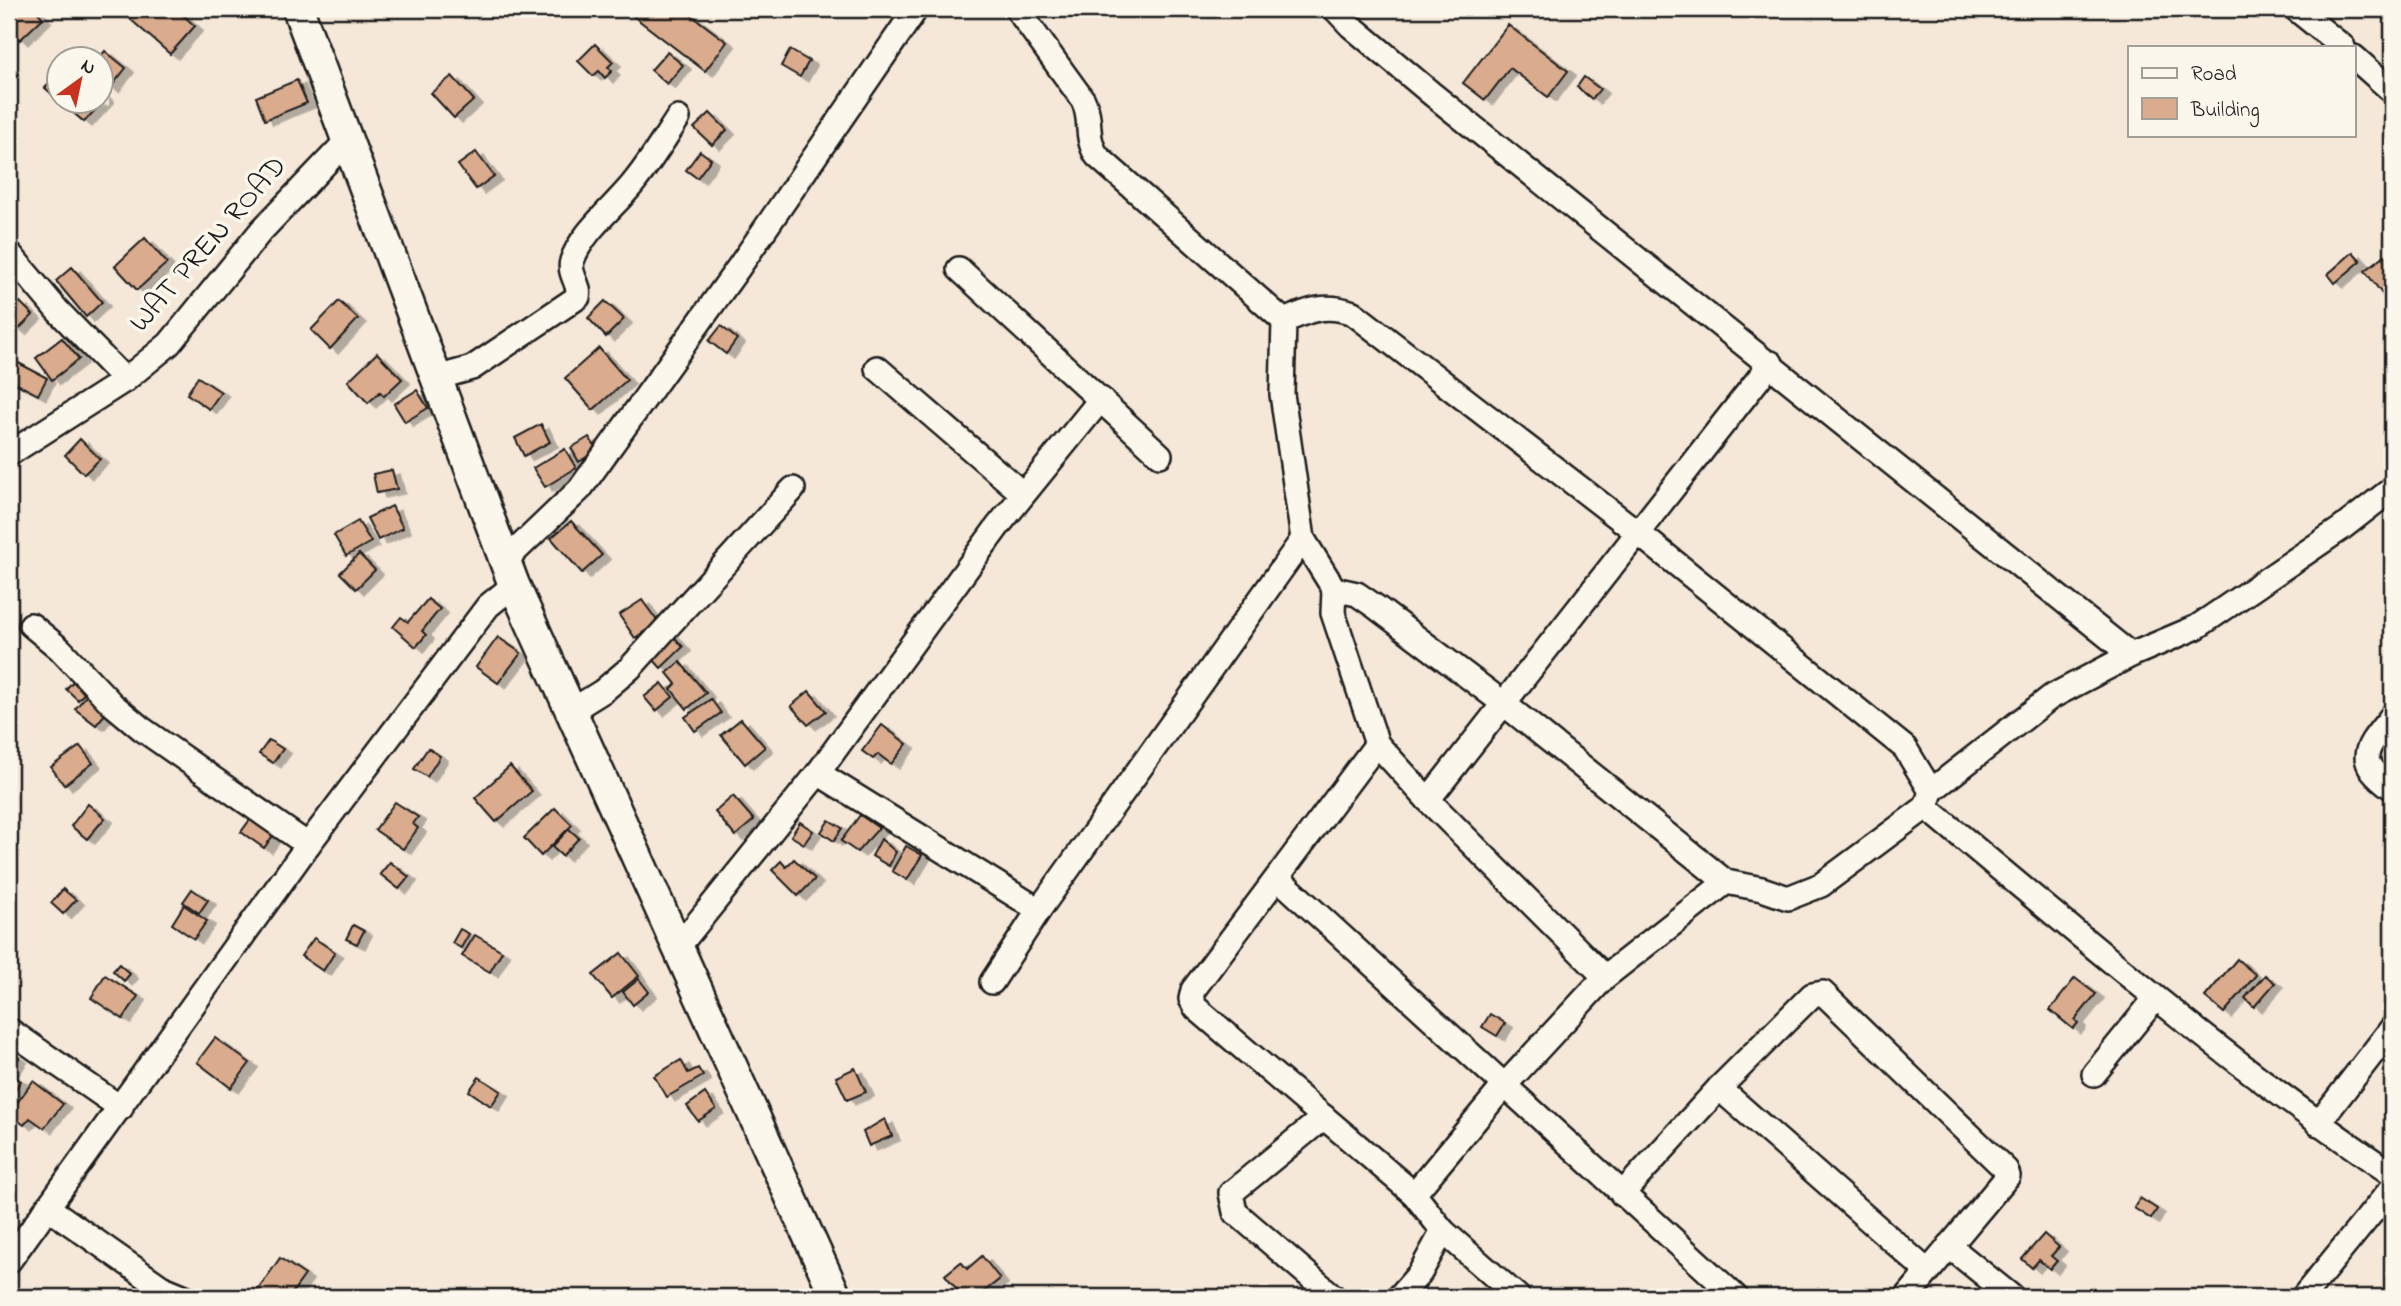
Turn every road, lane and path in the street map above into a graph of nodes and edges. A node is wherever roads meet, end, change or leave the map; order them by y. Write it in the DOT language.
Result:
graph roads {
  1 [pos="298,9"];
  2 [pos="916,9"];
  3 [pos="1017,9"];
  4 [pos="1335,9"];
  5 [pos="2297,9"];
  6 [pos="2342,46"];
  7 [pos="2356,59"];
  8 [pos="2392,91"];
  9 [pos="678,118"];
  10 [pos="346,142"];
  11 [pos="9,253"];
  12 [pos="959,269"];
  13 [pos="1284,321"];
  14 [pos="1771,363"];
  15 [pos="877,368"];
  16 [pos="436,377"];
  17 [pos="125,380"];
  18 [pos="1101,399"];
  19 [pos="9,454"];
  20 [pos="1160,454"];
  21 [pos="793,489"];
  22 [pos="2390,493"];
  23 [pos="1023,494"];
  24 [pos="1637,532"];
  25 [pos="1303,539"];
  26 [pos="510,573"];
  27 [pos="1334,589"];
  28 [pos="31,625"];
  29 [pos="2131,655"];
  30 [pos="587,701"];
  31 [pos="1503,703"];
  32 [pos="2392,716"];
  33 [pos="1377,744"];
  34 [pos="818,773"];
  35 [pos="2392,788"];
  36 [pos="1928,799"];
  37 [pos="1428,800"];
  38 [pos="308,845"];
  39 [pos="1279,880"];
  40 [pos="1726,882"];
  41 [pos="1039,910"];
  42 [pos="679,946"];
  43 [pos="1605,977"];
  44 [pos="992,982"];
  45 [pos="2155,999"];
  46 [pos="2392,1028"];
  47 [pos="9,1030"];
  48 [pos="2094,1074"];
  49 [pos="1503,1087"];
  50 [pos="1719,1088"];
  51 [pos="121,1108"];
  52 [pos="1324,1117"];
  53 [pos="2318,1124"];
  54 [pos="2392,1174"];
  55 [pos="2392,1188"];
  56 [pos="1622,1194"];
  57 [pos="1414,1195"];
  58 [pos="47,1207"];
  59 [pos="1443,1231"];
  60 [pos="1949,1246"];
  61 [pos="9,1261"];
  62 [pos="1927,1271"];
  63 [pos="830,1294"];
  64 [pos="185,1297"];
  65 [pos="1334,1297"];
  66 [pos="1399,1297"];
  67 [pos="1518,1297"];
  68 [pos="1736,1297"];
  69 [pos="1907,1297"];
  70 [pos="2012,1297"];
  71 [pos="2302,1297"];
  1 -- 10 [label="street"];
  2 -- 26 [label="street"];
  3 -- 13 [label="street"];
  4 -- 14 [label="street"];
  5 -- 6 [label="street"];
  7 -- 8 [label="street"];
  9 -- 16 [label="street"];
  10 -- 16 [label="street"];
  10 -- 17 [label="street, WAT PREN ROAD"];
  11 -- 17 [label="street"];
  12 -- 18 [label="street"];
  13 -- 24 [label="street"];
  13 -- 25 [label="street"];
  14 -- 24 [label="street"];
  14 -- 29 [label="street"];
  15 -- 23 [label="street"];
  16 -- 26 [label="street"];
  17 -- 19 [label="street, WAT PREN ROAD"];
  18 -- 20 [label="street"];
  18 -- 23 [label="street"];
  21 -- 30 [label="street"];
  22 -- 29 [label="street"];
  23 -- 34 [label="street"];
  24 -- 31 [label="street"];
  24 -- 36 [label="street"];
  25 -- 27 [label="street"];
  25 -- 41 [label="street"];
  26 -- 30 [label="street"];
  26 -- 38 [label="street"];
  27 -- 31 [label="street"];
  27 -- 33 [label="street"];
  28 -- 38 [label="street"];
  29 -- 36 [label="street"];
  30 -- 42 [label="street"];
  31 -- 37 [label="street"];
  31 -- 40 [label="street"];
  32 -- 35 [label="street"];
  33 -- 37 [label="street"];
  33 -- 39 [label="street"];
  34 -- 41 [label="street"];
  34 -- 42 [label="street"];
  36 -- 40 [label="street"];
  36 -- 45 [label="street"];
  37 -- 43 [label="street"];
  38 -- 51 [label="street"];
  39 -- 49 [label="street"];
  39 -- 52 [label="street"];
  40 -- 43 [label="street"];
  41 -- 44 [label="street"];
  42 -- 63 [label="street"];
  43 -- 49 [label="street"];
  45 -- 48 [label="street"];
  45 -- 53 [label="street"];
  46 -- 53 [label="street"];
  47 -- 51 [label="street"];
  49 -- 56 [label="street"];
  49 -- 57 [label="street"];
  50 -- 56 [label="street"];
  50 -- 60 [label="street"];
  50 -- 62 [label="street"];
  51 -- 58 [label="street"];
  52 -- 57 [label="street"];
  52 -- 65 [label="street"];
  53 -- 54 [label="street"];
  55 -- 71 [label="street"];
  56 -- 68 [label="street"];
  57 -- 59 [label="street"];
  58 -- 61 [label="street"];
  58 -- 64 [label="street"];
  59 -- 66 [label="street"];
  59 -- 67 [label="street"];
  60 -- 62 [label="street"];
  60 -- 70 [label="street"];
  62 -- 69 [label="street"];
}
